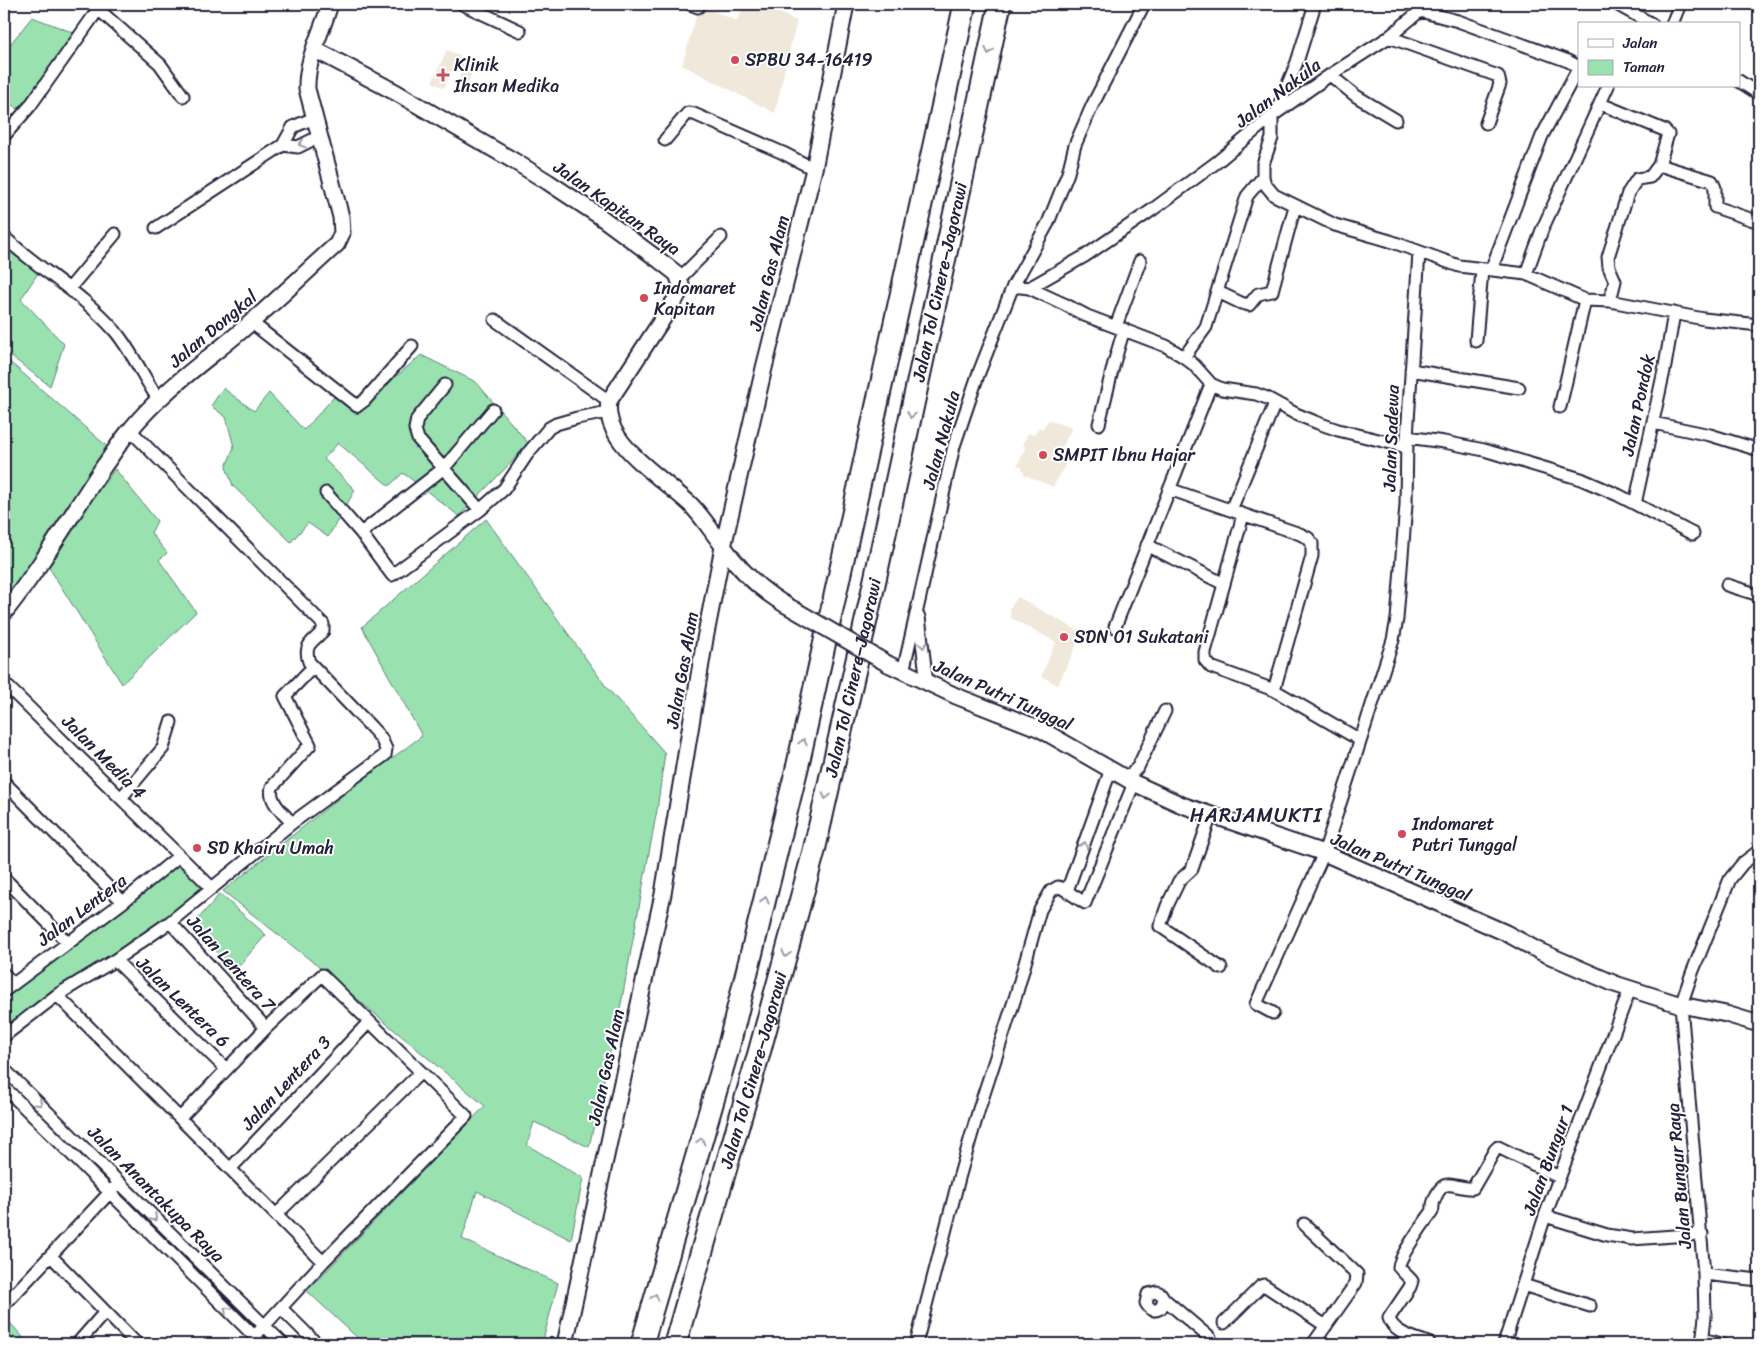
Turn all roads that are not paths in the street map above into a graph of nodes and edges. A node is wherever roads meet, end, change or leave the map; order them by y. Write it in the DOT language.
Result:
graph roads {
  1 [pos="330,4"];
  2 [pos="462,4"];
  3 [pos="846,4"];
  4 [pos="965,4"];
  5 [pos="1000,4"];
  6 [pos="1144,4"];
  7 [pos="1315,4"];
  8 [pos="1616,4"];
  9 [pos="1680,4"];
  10 [pos="100,6"];
  11 [pos="1648,22"];
  12 [pos="1673,22"];
  13 [pos="520,30"];
  14 [pos="1389,37"];
  15 [pos="314,49"];
  16 [pos="1578,66"];
  17 [pos="1578,69"];
  18 [pos="1330,75"];
  19 [pos="1740,82"];
  20 [pos="1607,88"];
  21 [pos="1759,94"];
  22 [pos="183,96"];
  23 [pos="1602,104"];
  24 [pos="1274,115"];
  25 [pos="314,118"];
  26 [pos="1396,120"];
  27 [pos="1486,123"];
  28 [pos="4,136"];
  29 [pos="320,136"];
  30 [pos="665,140"];
  31 [pos="283,145"];
  32 [pos="1659,164"];
  33 [pos="814,169"];
  34 [pos="1263,177"];
  35 [pos="1295,206"];
  36 [pos="1759,222"];
  37 [pos="156,228"];
  38 [pos="115,234"];
  39 [pos="4,237"];
  40 [pos="721,237"];
  41 [pos="1419,252"];
  42 [pos="1140,261"];
  43 [pos="1487,270"];
  44 [pos="1526,274"];
  45 [pos="679,278"];
  46 [pos="1013,286"];
  47 [pos="1029,288"];
  48 [pos="69,289"];
  49 [pos="1218,292"];
  50 [pos="1585,300"];
  51 [pos="1610,301"];
  52 [pos="1674,313"];
  53 [pos="495,320"];
  54 [pos="251,322"];
  55 [pos="1759,325"];
  56 [pos="1120,328"];
  57 [pos="1476,341"];
  58 [pos="412,346"];
  59 [pos="1184,357"];
  60 [pos="1411,370"];
  61 [pos="1211,384"];
  62 [pos="445,385"];
  63 [pos="1519,388"];
  64 [pos="158,399"];
  65 [pos="1274,403"];
  66 [pos="608,406"];
  67 [pos="1560,407"];
  68 [pos="493,410"];
  69 [pos="1653,423"];
  70 [pos="1099,424"];
  71 [pos="130,430"];
  72 [pos="1407,442"];
  73 [pos="1759,450"];
  74 [pos="444,468"];
  75 [pos="1169,489"];
  76 [pos="326,493"];
  77 [pos="1634,504"];
  78 [pos="480,510"];
  79 [pos="1231,510"];
  80 [pos="1243,515"];
  81 [pos="361,533"];
  82 [pos="1693,534"];
  83 [pos="1147,545"];
  84 [pos="723,547"];
  85 [pos="1224,584"];
  86 [pos="1727,585"];
  87 [pos="1759,595"];
  88 [pos="918,607"];
  89 [pos="4,613"];
  90 [pos="1115,627"];
  91 [pos="313,667"];
  92 [pos="903,672"];
  93 [pos="4,683"];
  94 [pos="927,683"];
  95 [pos="1274,690"];
  96 [pos="1165,711"];
  97 [pos="171,722"];
  98 [pos="1360,740"];
  99 [pos="1111,769"];
  100 [pos="1130,781"];
  101 [pos="4,782"];
  102 [pos="121,798"];
  103 [pos="1212,815"];
  104 [pos="292,823"];
  105 [pos="1759,851"];
  106 [pos="1324,853"];
  107 [pos="179,856"];
  108 [pos="4,878"];
  109 [pos="212,888"];
  110 [pos="1067,891"];
  111 [pos="123,902"];
  112 [pos="170,922"];
  113 [pos="68,943"];
  114 [pos="115,960"];
  115 [pos="1221,968"];
  116 [pos="4,974"];
  117 [pos="8,987"];
  118 [pos="1630,989"];
  119 [pos="56,995"];
  120 [pos="1681,1006"];
  121 [pos="1273,1013"];
  122 [pos="368,1022"];
  123 [pos="1759,1024"];
  124 [pos="266,1028"];
  125 [pos="4,1036"];
  126 [pos="4,1069"];
  127 [pos="226,1069"];
  128 [pos="421,1072"];
  129 [pos="4,1086"];
  130 [pos="180,1118"];
  131 [pos="80,1144"];
  132 [pos="71,1153"];
  133 [pos="230,1169"];
  134 [pos="1559,1177"];
  135 [pos="118,1183"];
  136 [pos="110,1192"];
  137 [pos="277,1214"];
  138 [pos="1545,1216"];
  139 [pos="1304,1224"];
  140 [pos="1702,1234"];
  141 [pos="51,1256"];
  142 [pos="323,1262"];
  143 [pos="210,1272"];
  144 [pos="1704,1274"];
  145 [pos="1759,1280"];
  146 [pos="200,1284"];
  147 [pos="1522,1289"];
  148 [pos="1164,1299"];
  149 [pos="4,1305"];
  150 [pos="281,1308"];
  151 [pos="1588,1308"];
  152 [pos="105,1312"];
  153 [pos="1224,1323"];
  154 [pos="265,1326"];
  155 [pos="1326,1326"];
  156 [pos="258,1341"];
  157 [pos="1703,1342"];
  158 [pos="77,1344"];
  159 [pos="137,1344"];
  160 [pos="283,1344"];
  161 [pos="317,1344"];
  162 [pos="565,1344"];
  163 [pos="642,1344"];
  164 [pos="675,1344"];
  165 [pos="916,1344"];
  166 [pos="1213,1344"];
  167 [pos="1313,1344"];
  168 [pos="1430,1344"];
  169 [pos="1504,1344"];
  170 [pos="1722,1344"];
  1 -- 15 [label="street, Jalan Dongkal"];
  2 -- 13 [label="street"];
  3 -- 33 [label="street, Jalan Gas Alam"];
  163 -- 4 [label="highway, Jalan Tol Cinere–Jagorawi, one-way"];
  5 -- 164 [label="highway, Jalan Tol Cinere–Jagorawi, one-way"];
  6 -- 46 [label="street, Jalan Nakula"];
  7 -- 24 [label="street"];
  8 -- 11 [label="street"];
  9 -- 12 [label="street"];
  10 -- 22 [label="street"];
  10 -- 28 [label="street"];
  14 -- 16 [label="street, Jalan Nakula"];
  14 -- 18 [label="street, Jalan Nakula"];
  14 -- 27 [label="street"];
  15 -- 25 [label="street, Jalan Dongkal"];
  15 -- 45 [label="street, Jalan Kapitan Raya"];
  17 -- 43 [label="street"];
  18 -- 24 [label="street, Jalan Nakula"];
  18 -- 26 [label="street"];
  19 -- 21 [label="street"];
  20 -- 23 [label="street"];
  23 -- 32 [label="street"];
  23 -- 44 [label="street"];
  24 -- 34 [label="street"];
  24 -- 47 [label="street, Jalan Nakula"];
  25 -- 29 [label="street, Jalan Dongkal"];
  25 -- 31 [label="street"];
  29 -- 31 [label="street, one-way"];
  29 -- 54 [label="street, Jalan Dongkal"];
  30 -- 33 [label="street"];
  31 -- 37 [label="street"];
  32 -- 36 [label="street"];
  32 -- 51 [label="street"];
  33 -- 84 [label="street, Jalan Gas Alam"];
  34 -- 35 [label="street"];
  34 -- 49 [label="street"];
  35 -- 41 [label="street"];
  35 -- 49 [label="street"];
  38 -- 48 [label="street"];
  39 -- 48 [label="street"];
  40 -- 45 [label="street"];
  41 -- 43 [label="street"];
  41 -- 60 [label="street, Jalan Sadewa"];
  42 -- 56 [label="street"];
  43 -- 44 [label="street"];
  43 -- 57 [label="street"];
  44 -- 50 [label="street"];
  45 -- 66 [label="street, Jalan Kapitan Raya"];
  46 -- 47 [label="street"];
  46 -- 88 [label="street, Jalan Nakula"];
  47 -- 56 [label="street"];
  48 -- 64 [label="street"];
  49 -- 59 [label="street"];
  50 -- 51 [label="street"];
  50 -- 67 [label="street"];
  51 -- 52 [label="street"];
  52 -- 55 [label="street"];
  52 -- 69 [label="street, Jalan Pondok"];
  53 -- 66 [label="street"];
  54 -- 58 [label="street"];
  54 -- 64 [label="street, Jalan Dongkal"];
  56 -- 59 [label="street"];
  56 -- 70 [label="street"];
  59 -- 61 [label="street"];
  60 -- 63 [label="street"];
  60 -- 72 [label="street, Jalan Sadewa"];
  61 -- 65 [label="street"];
  61 -- 75 [label="street"];
  62 -- 74 [label="street"];
  64 -- 71 [label="street, Jalan Dongkal"];
  65 -- 72 [label="street"];
  65 -- 79 [label="street"];
  66 -- 78 [label="street"];
  66 -- 84 [label="street"];
  68 -- 74 [label="street"];
  69 -- 73 [label="street"];
  69 -- 77 [label="street, Jalan Pondok"];
  71 -- 89 [label="street, Jalan Dongkal"];
  71 -- 91 [label="street"];
  72 -- 77 [label="street"];
  72 -- 98 [label="street, Jalan Sadewa"];
  74 -- 78 [label="street"];
  74 -- 81 [label="street"];
  75 -- 79 [label="street"];
  75 -- 83 [label="street"];
  76 -- 81 [label="street"];
  77 -- 82 [label="street"];
  78 -- 81 [label="street"];
  79 -- 80 [label="street"];
  80 -- 85 [label="street"];
  80 -- 95 [label="street"];
  83 -- 85 [label="street"];
  83 -- 90 [label="street"];
  84 -- 92 [label="street, Jalan Putri Tunggal, bridge"];
  84 -- 162 [label="street, Jalan Gas Alam"];
  85 -- 95 [label="street"];
  86 -- 87 [label="street"];
  88 -- 92 [label="street, Jalan Nakula"];
  88 -- 94 [label="street, Jalan Nakula, one-way"];
  91 -- 104 [label="street"];
  91 -- 104 [label="street"];
  92 -- 94 [label="street, Jalan Putri Tunggal"];
  93 -- 102 [label="street, Jalan Media 4"];
  94 -- 99 [label="street, Jalan Putri Tunggal"];
  95 -- 98 [label="street"];
  96 -- 100 [label="street"];
  97 -- 102 [label="street"];
  98 -- 106 [label="street, Jalan Sadewa"];
  99 -- 100 [label="street, Jalan Putri Tunggal"];
  110 -- 99 [label="street, one-way"];
  100 -- 103 [label="street, Jalan Putri Tunggal"];
  100 -- 110 [label="street"];
  101 -- 111 [label="street"];
  102 -- 107 [label="street, Jalan Media 4"];
  103 -- 106 [label="street, Jalan Putri Tunggal"];
  103 -- 115 [label="street"];
  104 -- 109 [label="street"];
  105 -- 120 [label="street"];
  106 -- 118 [label="street, Jalan Putri Tunggal"];
  106 -- 121 [label="street, Jalan Sadewa"];
  107 -- 109 [label="street, Jalan Media 4"];
  107 -- 111 [label="street, Jalan Lentera"];
  108 -- 113 [label="street"];
  109 -- 112 [label="street"];
  110 -- 165 [label="street"];
  111 -- 113 [label="street, Jalan Lentera"];
  112 -- 114 [label="street"];
  112 -- 124 [label="street, Jalan Lentera 7"];
  113 -- 117 [label="street, Jalan Lentera"];
  114 -- 119 [label="street"];
  114 -- 127 [label="street, Jalan Lentera 6"];
  116 -- 117 [label="street"];
  118 -- 120 [label="street, Jalan Putri Tunggal"];
  118 -- 134 [label="street, Jalan Bungur 1"];
  119 -- 125 [label="street"];
  119 -- 130 [label="street"];
  120 -- 123 [label="street, Jalan Putri Tunggal"];
  120 -- 140 [label="street, Jalan Bungur Raya"];
  122 -- 124 [label="street"];
  122 -- 128 [label="street"];
  122 -- 133 [label="street, Jalan Lentera 3"];
  124 -- 127 [label="street"];
  126 -- 131 [label="street, Jalan Anantakupa Raya, one-way"];
  127 -- 130 [label="street"];
  128 -- 137 [label="street"];
  128 -- 142 [label="street"];
  129 -- 132 [label="street, Jalan Anantakupa Raya"];
  130 -- 133 [label="street"];
  131 -- 132 [label="street"];
  131 -- 135 [label="street, Jalan Anantakupa Raya"];
  132 -- 136 [label="street, Jalan Anantakupa Raya"];
  133 -- 137 [label="street"];
  134 -- 138 [label="street, Jalan Bungur 1"];
  134 -- 168 [label="street"];
  135 -- 136 [label="street"];
  135 -- 143 [label="street, Jalan Anantakupa Raya, one-way"];
  136 -- 141 [label="street"];
  136 -- 146 [label="street, Jalan Anantakupa Raya"];
  137 -- 142 [label="street"];
  138 -- 140 [label="street"];
  138 -- 147 [label="street, Jalan Bungur 1"];
  139 -- 155 [label="street"];
  140 -- 144 [label="street, Jalan Bungur Raya"];
  141 -- 149 [label="street"];
  141 -- 152 [label="street"];
  142 -- 150 [label="street"];
  143 -- 146 [label="street"];
  143 -- 154 [label="street, Jalan Anantakupa Raya"];
  144 -- 145 [label="street"];
  144 -- 157 [label="street, Jalan Bungur Raya"];
  156 -- 146 [label="street, Jalan Anantakupa Raya, one-way"];
  147 -- 151 [label="street"];
  147 -- 169 [label="street, Jalan Bungur 1"];
  148 -- 166 [label="street"];
  150 -- 154 [label="street"];
  150 -- 161 [label="street"];
  152 -- 158 [label="street"];
  152 -- 159 [label="street"];
  153 -- 155 [label="street"];
  154 -- 156 [label="street"];
  154 -- 160 [label="street, Jalan Anantakupa Raya"];
  155 -- 167 [label="street"];
  157 -- 170 [label="street"];
}
